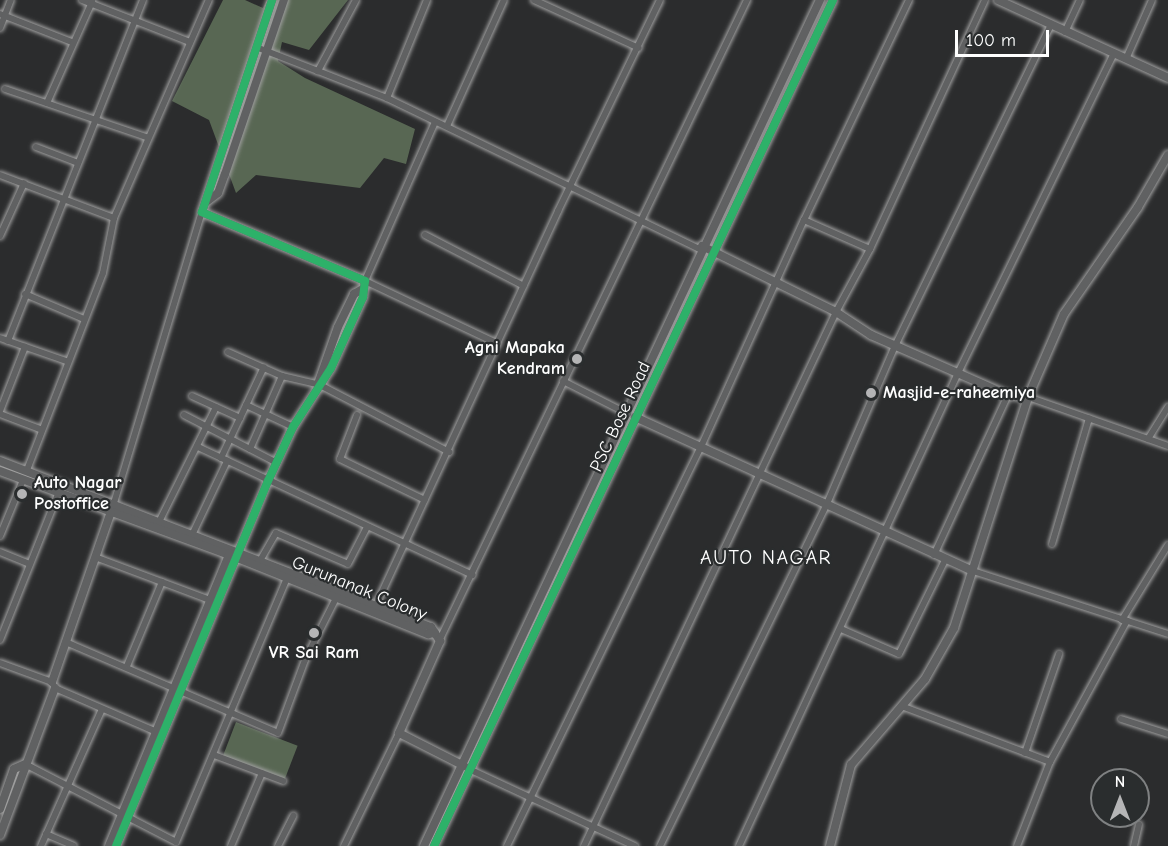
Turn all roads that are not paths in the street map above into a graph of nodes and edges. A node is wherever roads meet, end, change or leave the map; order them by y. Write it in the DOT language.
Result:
graph roads {
  1 [pos="11,0"];
  2 [pos="82,0"];
  3 [pos="143,0"];
  4 [pos="209,0"];
  5 [pos="272,0"];
  6 [pos="284,0"];
  7 [pos="356,0"];
  8 [pos="427,0"];
  9 [pos="504,0"];
  10 [pos="534,0"];
  11 [pos="660,0"];
  12 [pos="747,0"];
  13 [pos="820,0"];
  14 [pos="833,0"];
  15 [pos="909,0"];
  16 [pos="985,0"];
  17 [pos="998,0"];
  18 [pos="1080,0"];
  19 [pos="1152,0"];
  20 [pos="92,2"];
  21 [pos="1015,3"];
  22 [pos="3,15"];
  23 [pos="135,20"];
  24 [pos="1050,27"];
  25 [pos="0,28"];
  26 [pos="1065,33"];
  27 [pos="72,42"];
  28 [pos="190,42"];
  29 [pos="256,47"];
  30 [pos="639,48"];
  31 [pos="267,51"];
  32 [pos="1113,55"];
  33 [pos="1126,59"];
  34 [pos="318,71"];
  35 [pos="1168,78"];
  36 [pos="5,89"];
  37 [pos="387,98"];
  38 [pos="47,103"];
  39 [pos="94,120"];
  40 [pos="435,122"];
  41 [pos="447,126"];
  42 [pos="146,138"];
  43 [pos="36,147"];
  44 [pos="1168,155"];
  45 [pos="78,163"];
  46 [pos="0,175"];
  47 [pos="24,183"];
  48 [pos="571,185"];
  49 [pos="66,200"];
  50 [pos="206,202"];
  51 [pos="202,212"];
  52 [pos="114,218"];
  53 [pos="804,220"];
  54 [pos="640,222"];
  55 [pos="0,236"];
  56 [pos="425,236"];
  57 [pos="702,248"];
  58 [pos="870,249"];
  59 [pos="715,251"];
  60 [pos="365,280"];
  61 [pos="777,283"];
  62 [pos="524,286"];
  63 [pos="25,294"];
  64 [pos="836,312"];
  65 [pos="84,318"];
  66 [pos="0,338"];
  67 [pos="8,341"];
  68 [pos="498,344"];
  69 [pos="895,346"];
  70 [pos="25,347"];
  71 [pos="228,352"];
  72 [pos="66,361"];
  73 [pos="264,368"];
  74 [pos="958,373"];
  75 [pos="282,376"];
  76 [pos="563,381"];
  77 [pos="318,384"];
  78 [pos="1008,395"];
  79 [pos="192,396"];
  80 [pos="1028,397"];
  81 [pos="246,405"];
  82 [pos="1168,406"];
  83 [pos="216,407"];
  84 [pos="0,412"];
  85 [pos="266,414"];
  86 [pos="628,414"];
  87 [pos="184,415"];
  88 [pos="357,415"];
  89 [pos="240,418"];
  90 [pos="1089,418"];
  91 [pos="638,419"];
  92 [pos="207,427"];
  93 [pos="293,427"];
  94 [pos="40,429"];
  95 [pos="230,439"];
  96 [pos="1149,439"];
  97 [pos="1168,446"];
  98 [pos="198,447"];
  99 [pos="250,449"];
  100 [pos="700,449"];
  101 [pos="449,452"];
  102 [pos="224,459"];
  103 [pos="0,461"];
  104 [pos="277,463"];
  105 [pos="30,471"];
  106 [pos="0,472"];
  107 [pos="760,476"];
  108 [pos="26,481"];
  109 [pos="268,481"];
  110 [pos="58,494"];
  111 [pos="424,500"];
  112 [pos="826,506"];
  113 [pos="112,508"];
  114 [pos="160,520"];
  115 [pos="367,527"];
  116 [pos="193,533"];
  117 [pos="886,533"];
  118 [pos="0,536"];
  119 [pos="402,544"];
  120 [pos="1052,544"];
  121 [pos="1168,545"];
  122 [pos="0,552"];
  123 [pos="233,553"];
  124 [pos="934,555"];
  125 [pos="95,557"];
  126 [pos="261,559"];
  127 [pos="945,560"];
  128 [pos="30,564"];
  129 [pos="973,571"];
  130 [pos="473,575"];
  131 [pos="287,578"];
  132 [pos="162,582"];
  133 [pos="336,598"];
  134 [pos="210,600"];
  135 [pos="377,603"];
  136 [pos="1125,620"];
  137 [pos="841,629"];
  138 [pos="1168,634"];
  139 [pos="438,635"];
  140 [pos="0,640"];
  141 [pos="68,643"];
  142 [pos="1059,654"];
  143 [pos="0,663"];
  144 [pos="128,666"];
  145 [pos="53,685"];
  146 [pos="178,688"];
  147 [pos="904,707"];
  148 [pos="102,709"];
  149 [pos="231,714"];
  150 [pos="1121,719"];
  151 [pos="159,733"];
  152 [pos="399,733"];
  153 [pos="1168,734"];
  154 [pos="1025,753"];
  155 [pos="214,755"];
  156 [pos="1050,762"];
  157 [pos="25,764"];
  158 [pos="461,764"];
  159 [pos="471,770"];
  160 [pos="262,773"];
  161 [pos="283,781"];
  162 [pos="70,788"];
  163 [pos="531,796"];
  164 [pos="0,809"];
  165 [pos="126,815"];
  166 [pos="293,816"];
  167 [pos="593,825"];
  168 [pos="1138,828"];
  169 [pos="46,834"];
  170 [pos="0,835"];
  171 [pos="175,844"];
  172 [pos="41,846"];
  173 [pos="74,846"];
  174 [pos="109,846"];
  175 [pos="116,846"];
  176 [pos="231,846"];
  177 [pos="278,846"];
  178 [pos="344,846"];
  179 [pos="424,846"];
  180 [pos="434,846"];
  181 [pos="507,846"];
  182 [pos="584,846"];
  183 [pos="635,846"];
  184 [pos="660,846"];
  185 [pos="740,846"];
  186 [pos="830,846"];
  187 [pos="1017,846"];
  188 [pos="1134,846"];
  1 -- 22 [label="street"];
  2 -- 20 [label="street"];
  3 -- 23 [label="street"];
  4 -- 28 [label="street"];
  5 -- 29 [label="street"];
  6 -- 31 [label="street"];
  7 -- 34 [label="street"];
  8 -- 37 [label="street"];
  9 -- 41 [label="street"];
  10 -- 30 [label="street"];
  11 -- 30 [label="street"];
  12 -- 54 [label="street"];
  13 -- 57 [label="street, PSC Bose Road"];
  14 -- 59 [label="street, PSC Bose Road"];
  15 -- 53 [label="street"];
  16 -- 58 [label="street"];
  17 -- 21 [label="street"];
  18 -- 26 [label="street"];
  19 -- 33 [label="street"];
  20 -- 23 [label="street"];
  20 -- 27 [label="street"];
  21 -- 24 [label="street"];
  22 -- 25 [label="street"];
  22 -- 27 [label="street"];
  23 -- 28 [label="street"];
  23 -- 39 [label="street"];
  24 -- 26 [label="street"];
  24 -- 69 [label="street"];
  26 -- 32 [label="street"];
  27 -- 38 [label="street"];
  28 -- 42 [label="street"];
  29 -- 31 [label="street"];
  29 -- 50 [label="street"];
  30 -- 48 [label="street"];
  31 -- 34 [label="street"];
  31 -- 50 [label="street"];
  32 -- 33 [label="street"];
  32 -- 74 [label="street"];
  33 -- 35 [label="street"];
  34 -- 37 [label="street"];
  36 -- 38 [label="street"];
  37 -- 40 [label="street"];
  38 -- 39 [label="street"];
  39 -- 42 [label="street"];
  39 -- 45 [label="street"];
  40 -- 41 [label="street"];
  40 -- 60 [label="street"];
  41 -- 48 [label="street"];
  42 -- 52 [label="street"];
  43 -- 45 [label="street"];
  44 -- 80 [label="street"];
  45 -- 49 [label="street"];
  46 -- 47 [label="street"];
  47 -- 49 [label="street"];
  47 -- 55 [label="street"];
  48 -- 54 [label="street"];
  48 -- 62 [label="street"];
  49 -- 52 [label="street"];
  49 -- 63 [label="street"];
  50 -- 51 [label="street"];
  51 -- 60 [label="street"];
  51 -- 113 [label="street"];
  52 -- 65 [label="street"];
  53 -- 58 [label="street"];
  53 -- 61 [label="street"];
  54 -- 57 [label="street"];
  54 -- 76 [label="street"];
  56 -- 62 [label="street"];
  57 -- 59 [label="street"];
  57 -- 86 [label="street, PSC Bose Road"];
  58 -- 64 [label="street"];
  59 -- 61 [label="street"];
  59 -- 91 [label="street, PSC Bose Road"];
  60 -- 68 [label="street"];
  60 -- 77 [label="street"];
  61 -- 64 [label="street"];
  61 -- 100 [label="street"];
  62 -- 68 [label="street"];
  63 -- 65 [label="street"];
  63 -- 67 [label="street"];
  64 -- 69 [label="street"];
  64 -- 107 [label="street"];
  65 -- 72 [label="street"];
  66 -- 67 [label="street"];
  67 -- 70 [label="street"];
  68 -- 101 [label="street"];
  69 -- 74 [label="street"];
  69 -- 112 [label="street"];
  70 -- 72 [label="street"];
  70 -- 84 [label="street"];
  71 -- 73 [label="street"];
  72 -- 94 [label="street"];
  73 -- 75 [label="street"];
  73 -- 81 [label="street"];
  74 -- 78 [label="street"];
  74 -- 117 [label="street"];
  75 -- 77 [label="street"];
  75 -- 85 [label="street"];
  76 -- 86 [label="street"];
  76 -- 130 [label="street"];
  77 -- 93 [label="street"];
  77 -- 101 [label="street"];
  78 -- 80 [label="street"];
  78 -- 124 [label="street"];
  79 -- 83 [label="street"];
  80 -- 90 [label="street"];
  80 -- 129 [label="street"];
  81 -- 85 [label="street"];
  81 -- 89 [label="street"];
  82 -- 96 [label="street"];
  83 -- 89 [label="street"];
  83 -- 92 [label="street"];
  84 -- 94 [label="street"];
  85 -- 93 [label="street"];
  85 -- 99 [label="street"];
  86 -- 91 [label="street"];
  86 -- 158 [label="street, PSC Bose Road"];
  87 -- 92 [label="street"];
  88 -- 111 [label="street"];
  89 -- 95 [label="street"];
  90 -- 96 [label="street"];
  90 -- 120 [label="street"];
  91 -- 100 [label="street"];
  91 -- 159 [label="street, PSC Bose Road"];
  92 -- 95 [label="street"];
  92 -- 98 [label="street"];
  93 -- 104 [label="street"];
  94 -- 105 [label="street"];
  95 -- 99 [label="street"];
  95 -- 102 [label="street"];
  96 -- 97 [label="street"];
  98 -- 102 [label="street"];
  98 -- 114 [label="street"];
  99 -- 104 [label="street"];
  100 -- 107 [label="street"];
  100 -- 163 [label="street"];
  101 -- 111 [label="street"];
  102 -- 109 [label="street"];
  102 -- 116 [label="street"];
  103 -- 105 [label="street, Gurunanak Colony"];
  104 -- 109 [label="street"];
  105 -- 108 [label="street"];
  105 -- 113 [label="street, Gurunanak Colony"];
  106 -- 108 [label="street, Gurunanak Colony"];
  107 -- 112 [label="street"];
  107 -- 167 [label="street"];
  108 -- 110 [label="street, Gurunanak Colony"];
  108 -- 118 [label="street"];
  109 -- 115 [label="street"];
  109 -- 123 [label="street"];
  110 -- 113 [label="street, Gurunanak Colony"];
  110 -- 128 [label="street"];
  111 -- 119 [label="street"];
  112 -- 117 [label="street"];
  112 -- 184 [label="street"];
  113 -- 114 [label="street, Gurunanak Colony"];
  113 -- 123 [label="street, Gurunanak Colony"];
  113 -- 125 [label="street"];
  114 -- 116 [label="street, Gurunanak Colony"];
  115 -- 119 [label="street"];
  115 -- 126 [label="street"];
  116 -- 123 [label="street, Gurunanak Colony"];
  117 -- 124 [label="street"];
  117 -- 137 [label="street"];
  119 -- 130 [label="street"];
  119 -- 135 [label="street"];
  121 -- 136 [label="street"];
  122 -- 128 [label="street"];
  123 -- 126 [label="street, Gurunanak Colony"];
  123 -- 131 [label="street, Gurunanak Colony"];
  123 -- 134 [label="street"];
  123 -- 146 [label="street"];
  124 -- 127 [label="street"];
  125 -- 132 [label="street"];
  125 -- 141 [label="street"];
  126 -- 135 [label="street, Gurunanak Colony"];
  127 -- 129 [label="street"];
  127 -- 137 [label="street"];
  128 -- 140 [label="street"];
  129 -- 136 [label="street"];
  129 -- 147 [label="street"];
  130 -- 139 [label="street"];
  131 -- 133 [label="street, Gurunanak Colony"];
  131 -- 149 [label="street"];
  132 -- 134 [label="street"];
  132 -- 144 [label="street"];
  133 -- 139 [label="street, Gurunanak Colony"];
  133 -- 149 [label="street"];
  134 -- 146 [label="street"];
  135 -- 139 [label="street, Gurunanak Colony"];
  136 -- 138 [label="street"];
  136 -- 156 [label="street"];
  137 -- 185 [label="street"];
  139 -- 152 [label="street"];
  141 -- 144 [label="street"];
  141 -- 145 [label="street"];
  142 -- 154 [label="street"];
  143 -- 145 [label="street"];
  144 -- 146 [label="street"];
  145 -- 148 [label="street"];
  145 -- 157 [label="street"];
  146 -- 149 [label="street"];
  146 -- 151 [label="street"];
  147 -- 154 [label="street"];
  147 -- 186 [label="street"];
  148 -- 151 [label="street"];
  148 -- 162 [label="street"];
  149 -- 155 [label="street"];
  150 -- 153 [label="street"];
  151 -- 165 [label="street"];
  152 -- 158 [label="street"];
  152 -- 178 [label="street"];
  154 -- 156 [label="street"];
  155 -- 160 [label="street"];
  155 -- 171 [label="street"];
  156 -- 187 [label="street"];
  157 -- 162 [label="street"];
  157 -- 164 [label="street"];
  157 -- 170 [label="street"];
  158 -- 159 [label="street"];
  158 -- 179 [label="street, PSC Bose Road"];
  159 -- 163 [label="street"];
  159 -- 180 [label="street, PSC Bose Road"];
  160 -- 161 [label="street"];
  160 -- 176 [label="street"];
  162 -- 165 [label="street"];
  162 -- 169 [label="street"];
  163 -- 167 [label="street"];
  163 -- 181 [label="street"];
  165 -- 171 [label="street"];
  165 -- 174 [label="street"];
  165 -- 175 [label="street"];
  166 -- 177 [label="street"];
  167 -- 182 [label="street"];
  167 -- 183 [label="street"];
  168 -- 188 [label="street"];
  169 -- 172 [label="street"];
  169 -- 173 [label="street"];
}
